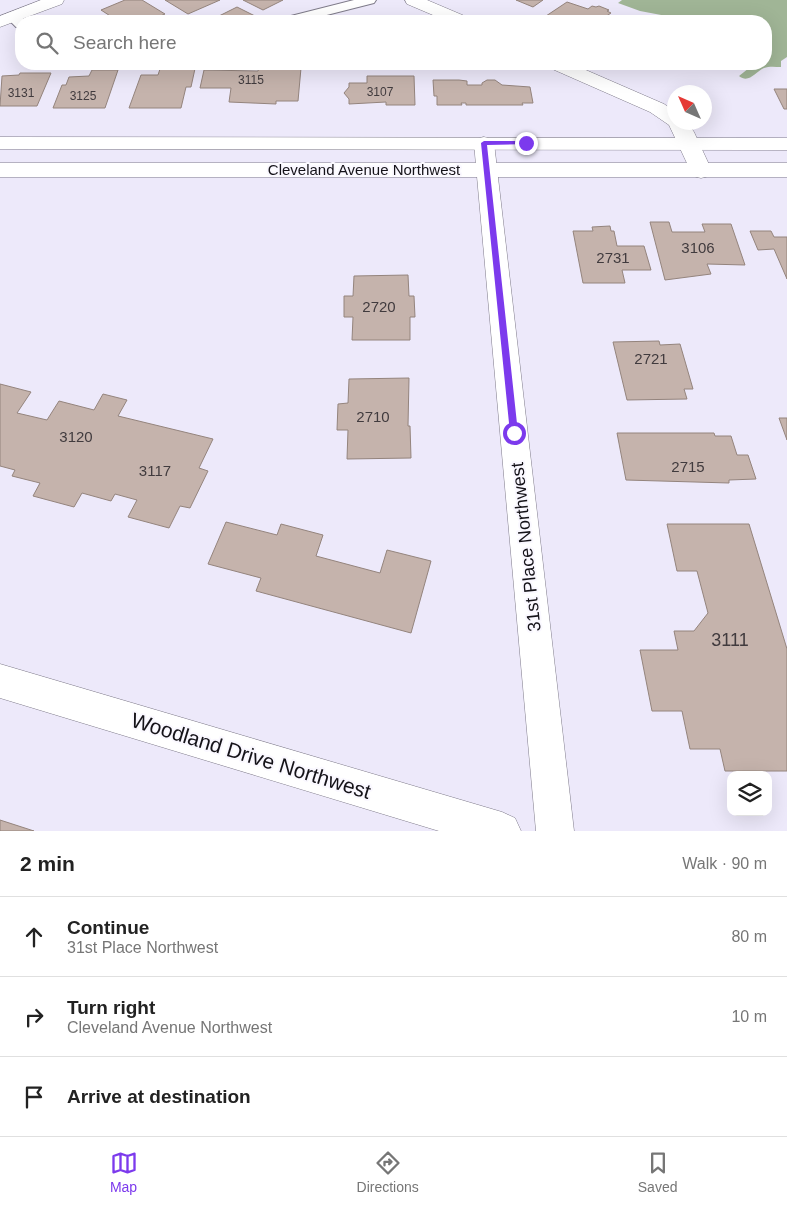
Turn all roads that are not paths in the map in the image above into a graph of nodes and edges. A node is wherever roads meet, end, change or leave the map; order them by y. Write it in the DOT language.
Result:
graph roads {
  1 [pos="56,0"];
  2 [pos="369,0"];
  3 [pos="413,0"];
  4 [pos="24,15"];
  5 [pos="311,15"];
  6 [pos="447,15"];
  7 [pos="571,70"];
  8 [pos="667,115"];
  9 [pos="683,130"];
  10 [pos="0,143"];
  11 [pos="122,143"];
  12 [pos="689,144"];
  13 [pos="787,144"];
  14 [pos="486,156"];
  15 [pos="0,170"];
  16 [pos="113,170"];
  17 [pos="787,170"];
  18 [pos="701,171"];
  19 [pos="0,681"];
  20 [pos="502,831"];
  21 [pos="556,831"];
  1 -- 4 [label="main road"];
  2 -- 5 [label="lane"];
  3 -- 6 [label="main road"];
  7 -- 8 [label="main road"];
  9 -- 12 [label="main road"];
  10 -- 11 [label="main road, Cleveland Avenue Northwest"];
  11 -- 14 [label="main road, Cleveland Avenue Northwest"];
  11 -- 16 [label="main road"];
  12 -- 13 [label="main road, Cleveland Avenue Northwest"];
  12 -- 14 [label="main road, Cleveland Avenue Northwest"];
  12 -- 18 [label="main road"];
  14 -- 16 [label="main road, Cleveland Avenue Northwest"];
  14 -- 18 [label="main road, Cleveland Avenue Northwest"];
  14 -- 21 [label="main road, 31st Place Northwest"];
  15 -- 16 [label="main road, Cleveland Avenue Northwest"];
  17 -- 18 [label="main road, Cleveland Avenue Northwest"];
  19 -- 20 [label="main road, Woodland Drive Northwest"];
}
